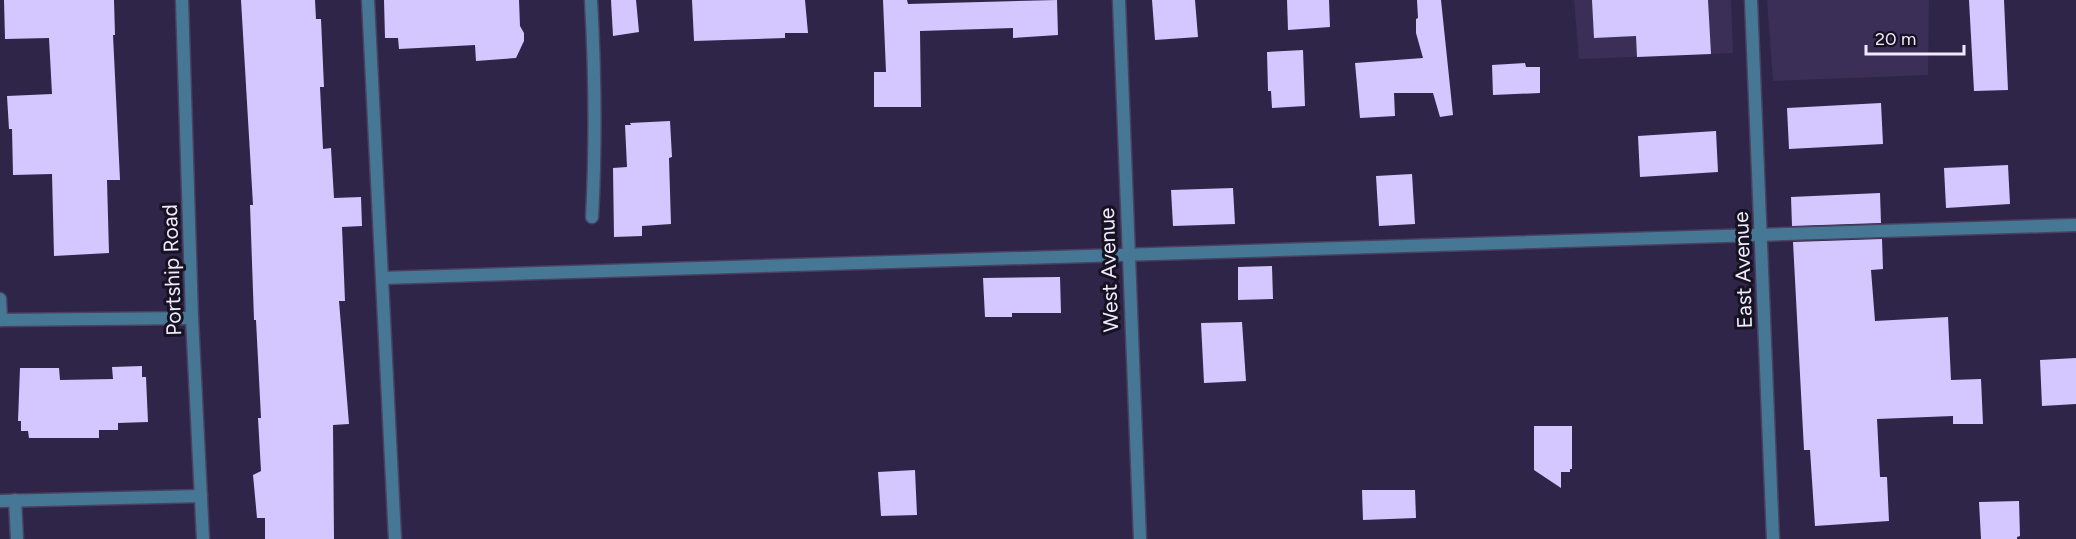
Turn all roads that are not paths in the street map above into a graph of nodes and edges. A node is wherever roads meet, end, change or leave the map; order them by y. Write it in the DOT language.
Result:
graph roads {
  1 [pos="182,0"];
  2 [pos="368,0"];
  3 [pos="591,0"];
  4 [pos="1119,0"];
  5 [pos="1751,0"];
  6 [pos="592,217"];
  7 [pos="2076,225"];
  8 [pos="1761,234"];
  9 [pos="1128,254"];
  10 [pos="382,278"];
  11 [pos="0,299"];
  12 [pos="192,318"];
  13 [pos="0,320"];
  14 [pos="201,496"];
  15 [pos="15,500"];
  16 [pos="0,501"];
  17 [pos="17,539"];
  18 [pos="203,539"];
  19 [pos="395,539"];
  20 [pos="1140,539"];
  21 [pos="1773,539"];
  1 -- 12 [label="street, Portship Road"];
  2 -- 10 [label="street"];
  3 -- 6 [label="street"];
  4 -- 9 [label="street, West Avenue"];
  5 -- 8 [label="street, East Avenue"];
  7 -- 8 [label="street"];
  8 -- 9 [label="street"];
  8 -- 21 [label="street, East Avenue"];
  9 -- 10 [label="street"];
  9 -- 20 [label="street, West Avenue"];
  10 -- 19 [label="street"];
  11 -- 13 [label="street"];
  12 -- 13 [label="street"];
  12 -- 14 [label="street, Portship Road"];
  14 -- 15 [label="street"];
  14 -- 18 [label="street, Portship Road"];
  15 -- 16 [label="street"];
  15 -- 17 [label="street"];
}
